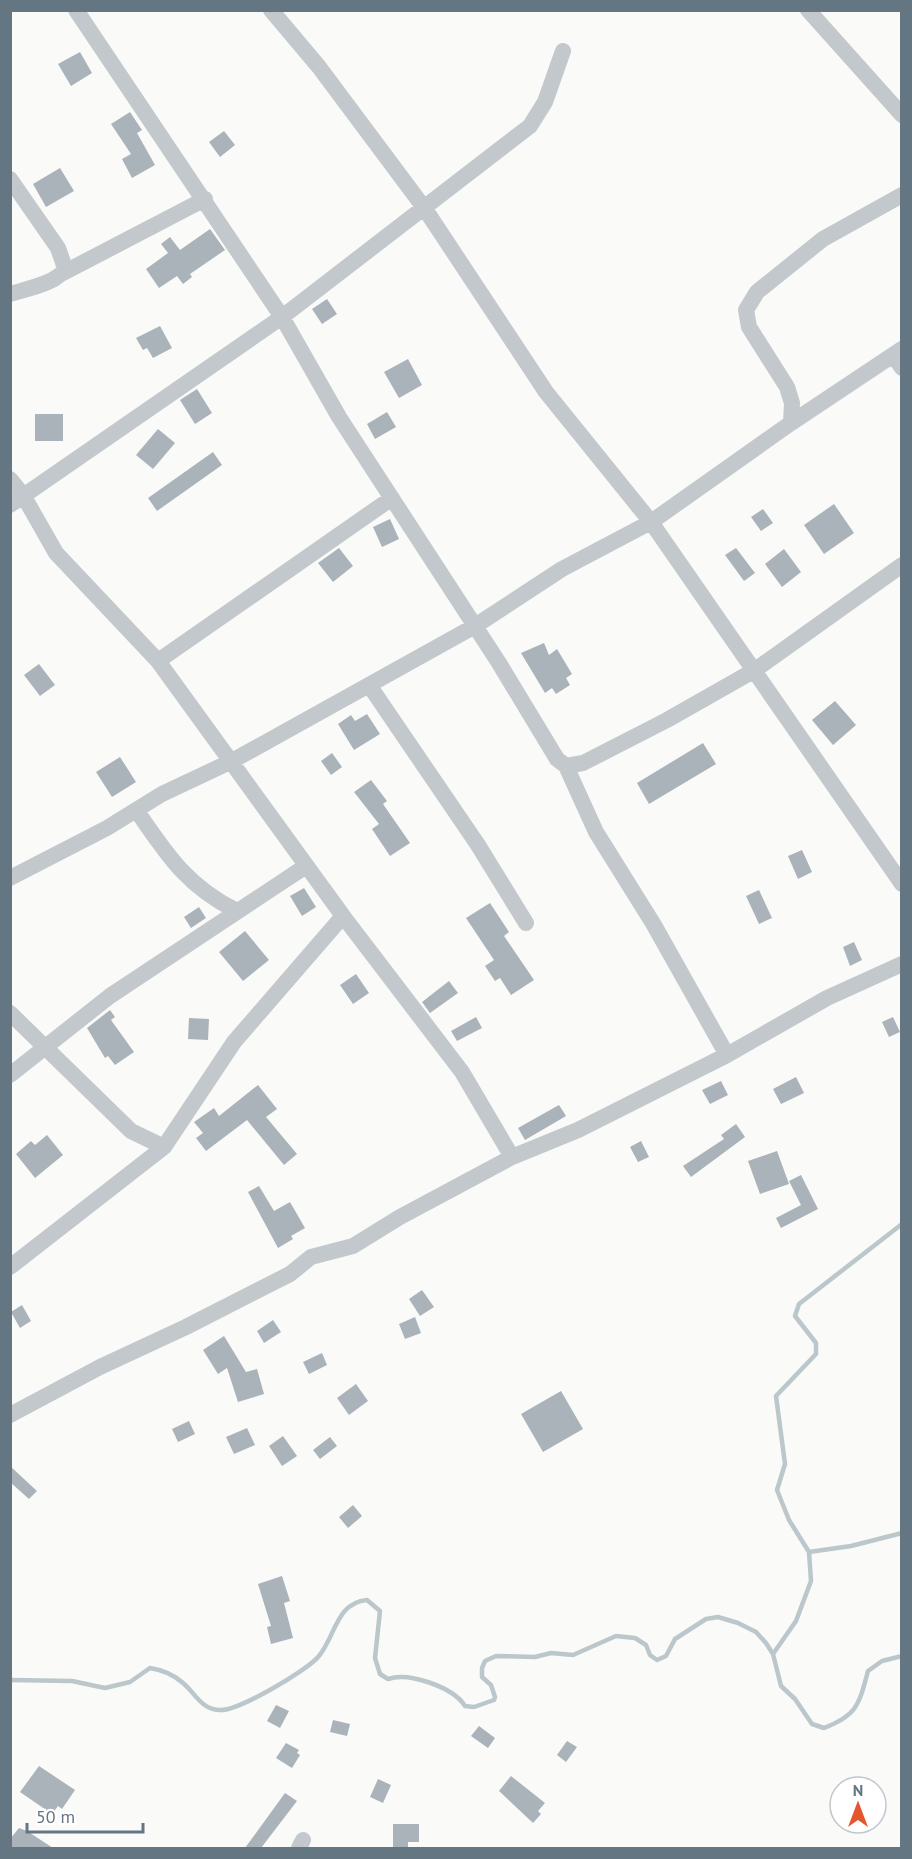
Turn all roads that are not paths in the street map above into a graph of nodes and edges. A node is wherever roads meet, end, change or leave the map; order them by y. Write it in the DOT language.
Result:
graph roads {
  1 [pos="76,10"];
  2 [pos="271,10"];
  3 [pos="808,10"];
  4 [pos="563,51"];
  5 [pos="902,115"];
  6 [pos="10,179"];
  7 [pos="902,195"];
  8 [pos="205,199"];
  9 [pos="425,209"];
  10 [pos="63,273"];
  11 [pos="10,294"];
  12 [pos="282,317"];
  13 [pos="899,358"];
  14 [pos="791,423"];
  15 [pos="10,479"];
  16 [pos="392,498"];
  17 [pos="17,500"];
  18 [pos="651,522"];
  19 [pos="902,566"];
  20 [pos="475,626"];
  21 [pos="158,661"];
  22 [pos="755,670"];
  23 [pos="369,685"];
  24 [pos="232,761"];
  25 [pos="566,766"];
  26 [pos="137,811"];
  27 [pos="306,866"];
  28 [pos="10,878"];
  29 [pos="902,884"];
  30 [pos="237,911"];
  31 [pos="343,916"];
  32 [pos="526,923"];
  33 [pos="902,964"];
  34 [pos="10,1013"];
  35 [pos="48,1047"];
  36 [pos="727,1055"];
  37 [pos="10,1075"];
  38 [pos="164,1147"];
  39 [pos="512,1157"];
  40 [pos="10,1267"];
  41 [pos="10,1415"];
  1 -- 8 [label="street"];
  2 -- 9 [label="street"];
  3 -- 5 [label="street"];
  4 -- 9 [label="street"];
  6 -- 10 [label="street"];
  7 -- 14 [label="street"];
  8 -- 10 [label="street"];
  8 -- 12 [label="street"];
  9 -- 12 [label="street"];
  9 -- 18 [label="street"];
  10 -- 11 [label="street"];
  12 -- 16 [label="street"];
  12 -- 17 [label="street"];
  13 -- 14 [label="street"];
  14 -- 18 [label="street"];
  15 -- 17 [label="street"];
  16 -- 20 [label="street"];
  16 -- 21 [label="street"];
  17 -- 21 [label="street"];
  18 -- 20 [label="street"];
  18 -- 22 [label="street"];
  19 -- 22 [label="street"];
  20 -- 23 [label="street"];
  20 -- 25 [label="street"];
  21 -- 24 [label="street"];
  22 -- 25 [label="street"];
  22 -- 29 [label="street"];
  23 -- 24 [label="street"];
  23 -- 32 [label="street"];
  24 -- 26 [label="street"];
  24 -- 27 [label="street"];
  25 -- 36 [label="street"];
  26 -- 28 [label="street"];
  26 -- 30 [label="street"];
  27 -- 30 [label="street"];
  27 -- 31 [label="street"];
  30 -- 35 [label="street"];
  31 -- 38 [label="street"];
  31 -- 39 [label="street"];
  33 -- 36 [label="street"];
  34 -- 35 [label="street"];
  35 -- 37 [label="street"];
  35 -- 38 [label="street"];
  36 -- 39 [label="street"];
  38 -- 40 [label="street"];
  39 -- 41 [label="street"];
}
